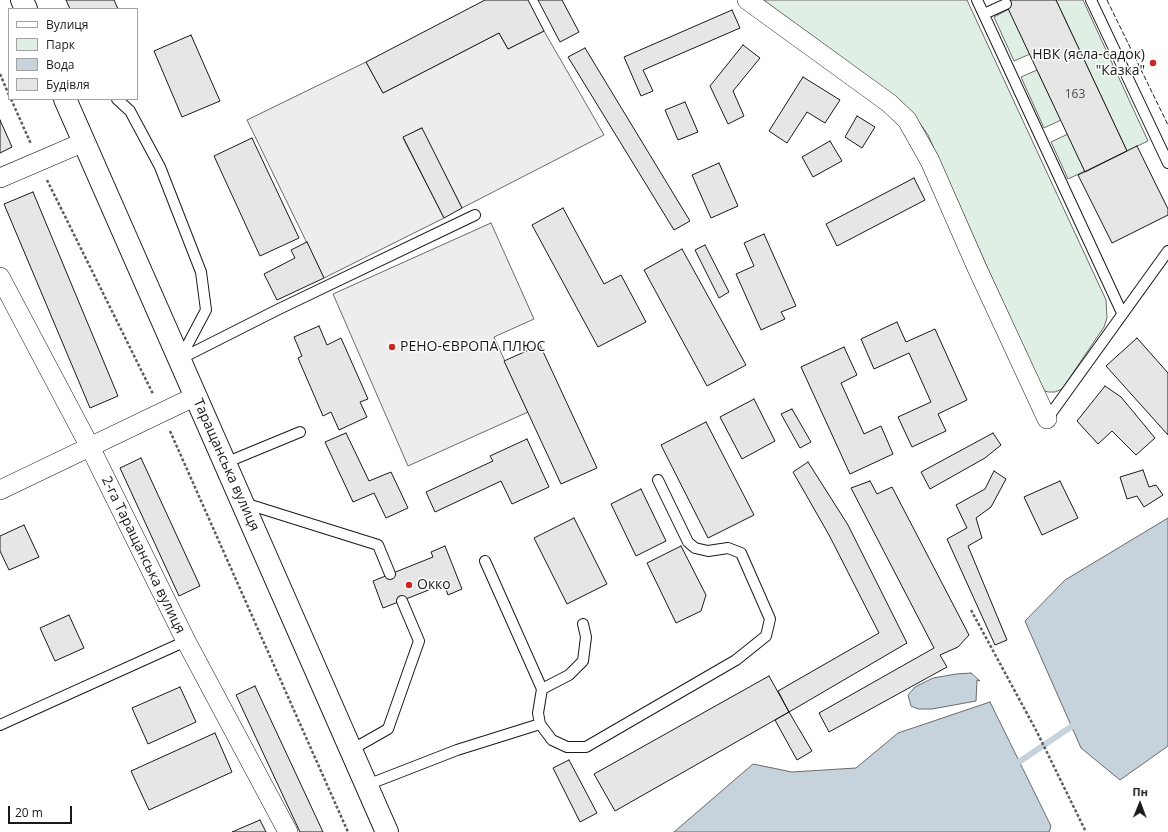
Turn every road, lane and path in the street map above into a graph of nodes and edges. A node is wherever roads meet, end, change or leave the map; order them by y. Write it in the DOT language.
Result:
graph roads {
  1 [pos="747,0"];
  2 [pos="977,0"];
  3 [pos="1091,0"];
  4 [pos="1006,4"];
  5 [pos="984,14"];
  6 [pos="0,74"];
  7 [pos="8,93"];
  8 [pos="11,100"];
  9 [pos="65,100"];
  10 [pos="118,100"];
  11 [pos="84,142"];
  12 [pos="38,162"];
  13 [pos="1168,163"];
  14 [pos="0,178"];
  15 [pos="475,215"];
  16 [pos="1168,250"];
  17 [pos="0,276"];
  18 [pos="1122,313"];
  19 [pos="180,359"];
  20 [pos="196,396"];
  21 [pos="162,412"];
  22 [pos="1047,419"];
  23 [pos="300,432"];
  24 [pos="90,447"];
  25 [pos="225,463"];
  26 [pos="658,480"];
  27 [pos="0,490"];
  28 [pos="243,503"];
  29 [pos="485,561"];
  30 [pos="390,574"];
  31 [pos="402,601"];
  32 [pos="971,610"];
  33 [pos="583,624"];
  34 [pos="186,641"];
  35 [pos="542,689"];
  36 [pos="540,724"];
  37 [pos="0,725"];
  38 [pos="351,750"];
  39 [pos="367,785"];
  40 [pos="288,832"];
  41 [pos="348,832"];
  42 [pos="387,832"];
  43 [pos="1086,832"];
  1 -- 22 [label="street"];
  2 -- 5 [label="lane"];
  3 -- 13 [label="lane"];
  4 -- 5 [label="lane"];
  5 -- 18 [label="lane"];
  6 -- 7 [label="path"];
  8 -- 12 [label="path"];
  9 -- 11 [label="main road, Таращанська вулиця"];
  10 -- 19 [label="lane"];
  11 -- 12 [label="street"];
  11 -- 19 [label="main road, Таращанська вулиця"];
  12 -- 14 [label="street"];
  12 -- 21 [label="path"];
  15 -- 19 [label="lane"];
  16 -- 18 [label="lane"];
  17 -- 24 [label="street, 2-га Таращанська вулиця"];
  18 -- 22 [label="lane"];
  19 -- 20 [label="main road, Таращанська вулиця"];
  20 -- 21 [label="street"];
  20 -- 25 [label="main road, Таращанська вулиця"];
  21 -- 24 [label="street"];
  21 -- 41 [label="path"];
  23 -- 25 [label="lane"];
  24 -- 27 [label="street"];
  24 -- 34 [label="street, 2-га Таращанська вулиця"];
  25 -- 28 [label="main road, Таращанська вулиця"];
  26 -- 36 [label="lane"];
  28 -- 30 [label="lane"];
  28 -- 38 [label="main road, Таращанська вулиця"];
  29 -- 35 [label="lane"];
  31 -- 38 [label="lane"];
  32 -- 43 [label="path"];
  33 -- 35 [label="lane"];
  34 -- 37 [label="lane"];
  34 -- 40 [label="street, 2-га Таращанська вулиця"];
  35 -- 36 [label="lane"];
  36 -- 39 [label="lane"];
  38 -- 39 [label="main road, Таращанська вулиця"];
  39 -- 42 [label="main road, Таращанська вулиця"];
}
